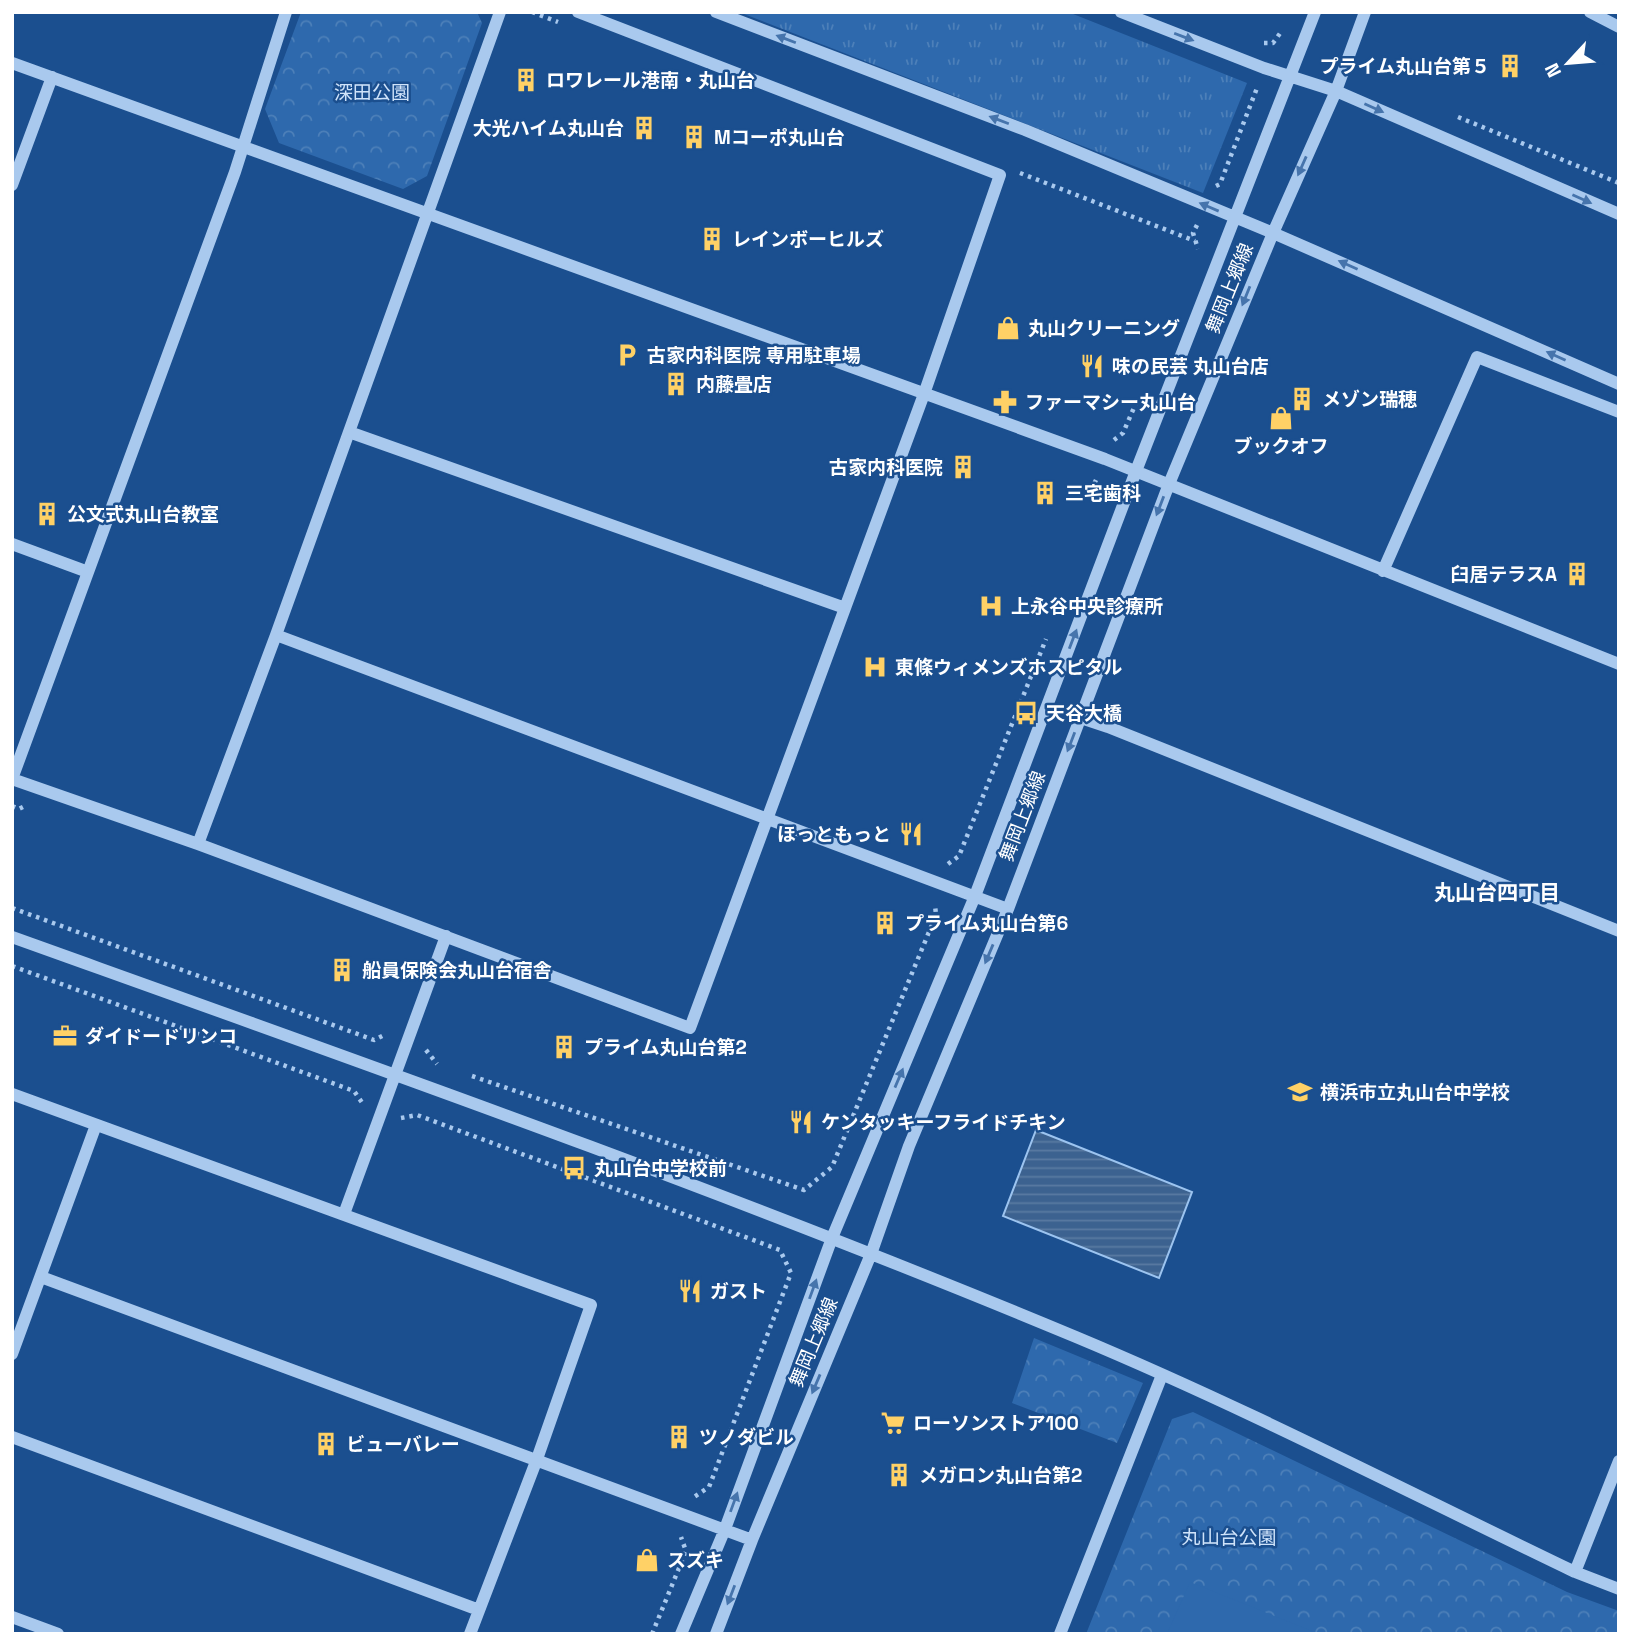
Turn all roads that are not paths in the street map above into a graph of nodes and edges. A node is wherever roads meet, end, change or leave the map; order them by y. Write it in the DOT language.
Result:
graph roads {
  1 [pos="286,12"];
  2 [pos="500,12"];
  3 [pos="578,12"];
  4 [pos="716,12"];
  5 [pos="1121,12"];
  6 [pos="1315,12"];
  7 [pos="1364,12"];
  8 [pos="1590,12"];
  9 [pos="1619,27"];
  10 [pos="12,63"];
  11 [pos="1290,75"];
  12 [pos="52,77"];
  13 [pos="1336,91"];
  14 [pos="243,147"];
  15 [pos="12,185"];
  16 [pos="429,213"];
  17 [pos="1619,214"];
  18 [pos="1236,218"];
  19 [pos="1272,233"];
  20 [pos="1619,384"];
  21 [pos="924,394"];
  22 [pos="1619,412"];
  23 [pos="349,432"];
  24 [pos="1136,471"];
  25 [pos="1169,484"];
  26 [pos="12,544"];
  27 [pos="1382,571"];
  28 [pos="88,572"];
  29 [pos="845,608"];
  30 [pos="276,635"];
  31 [pos="1619,664"];
  32 [pos="1081,718"];
  33 [pos="12,779"];
  34 [pos="768,819"];
  35 [pos="198,844"];
  36 [pos="975,896"];
  37 [pos="1007,909"];
  38 [pos="1619,931"];
  39 [pos="12,936"];
  40 [pos="446,936"];
  41 [pos="394,1075"];
  42 [pos="12,1094"];
  43 [pos="96,1125"];
  44 [pos="344,1214"];
  45 [pos="832,1238"];
  46 [pos="871,1254"];
  47 [pos="41,1277"];
  48 [pos="12,1354"];
  49 [pos="1162,1375"];
  50 [pos="12,1437"];
  51 [pos="537,1459"];
  52 [pos="1619,1461"];
  53 [pos="725,1529"];
  54 [pos="752,1540"];
  55 [pos="1575,1572"];
  56 [pos="1619,1589"];
  57 [pos="479,1610"];
  58 [pos="12,1617"];
  59 [pos="58,1634"];
  60 [pos="470,1634"];
  61 [pos="681,1634"];
  62 [pos="716,1634"];
  63 [pos="1060,1634"];
  1 -- 14 [label="street"];
  2 -- 16 [label="street"];
  3 -- 21 [label="street"];
  18 -- 4 [label="street, one-way"];
  5 -- 11 [label="street, one-way"];
  6 -- 11 [label="street, 舞岡上郷線"];
  7 -- 13 [label="street, 舞岡上郷線"];
  8 -- 9 [label="street"];
  10 -- 12 [label="street"];
  11 -- 13 [label="street"];
  11 -- 18 [label="street, 舞岡上郷線"];
  12 -- 14 [label="street"];
  12 -- 15 [label="street"];
  13 -- 17 [label="street, one-way"];
  13 -- 19 [label="street, 舞岡上郷線, one-way"];
  14 -- 16 [label="street"];
  14 -- 28 [label="street"];
  16 -- 21 [label="street"];
  16 -- 23 [label="street"];
  18 -- 19 [label="street"];
  18 -- 24 [label="street, 舞岡上郷線"];
  20 -- 19 [label="street, one-way"];
  19 -- 25 [label="street, 舞岡上郷線, one-way"];
  21 -- 24 [label="street"];
  21 -- 29 [label="street"];
  22 -- 27 [label="street"];
  23 -- 29 [label="street"];
  23 -- 30 [label="street"];
  24 -- 25 [label="street"];
  36 -- 24 [label="street, 舞岡上郷線, one-way"];
  25 -- 27 [label="street"];
  25 -- 32 [label="street, 舞岡上郷線, one-way"];
  26 -- 28 [label="street"];
  27 -- 31 [label="street"];
  28 -- 33 [label="street"];
  29 -- 34 [label="street"];
  30 -- 34 [label="street"];
  30 -- 35 [label="street"];
  32 -- 37 [label="street, 舞岡上郷線, one-way"];
  32 -- 38 [label="street"];
  33 -- 35 [label="street"];
  34 -- 36 [label="street"];
  34 -- 40 [label="street"];
  35 -- 40 [label="street"];
  36 -- 37 [label="street"];
  45 -- 36 [label="street, 舞岡上郷線, one-way"];
  37 -- 46 [label="street, 舞岡上郷線, one-way"];
  39 -- 41 [label="street"];
  40 -- 41 [label="street"];
  41 -- 44 [label="street"];
  41 -- 45 [label="street"];
  42 -- 43 [label="street"];
  43 -- 44 [label="street"];
  43 -- 47 [label="street"];
  44 -- 51 [label="street"];
  45 -- 46 [label="street"];
  53 -- 45 [label="street, 舞岡上郷線, one-way"];
  46 -- 49 [label="street"];
  46 -- 54 [label="street, 舞岡上郷線, one-way"];
  47 -- 48 [label="street"];
  47 -- 51 [label="street"];
  49 -- 55 [label="street"];
  49 -- 63 [label="street"];
  50 -- 57 [label="street"];
  51 -- 53 [label="street"];
  51 -- 57 [label="street"];
  52 -- 55 [label="street"];
  53 -- 54 [label="street"];
  53 -- 61 [label="street, 舞岡上郷線"];
  54 -- 62 [label="street, 舞岡上郷線, one-way"];
  55 -- 56 [label="street"];
  57 -- 60 [label="street"];
  58 -- 59 [label="street"];
}
